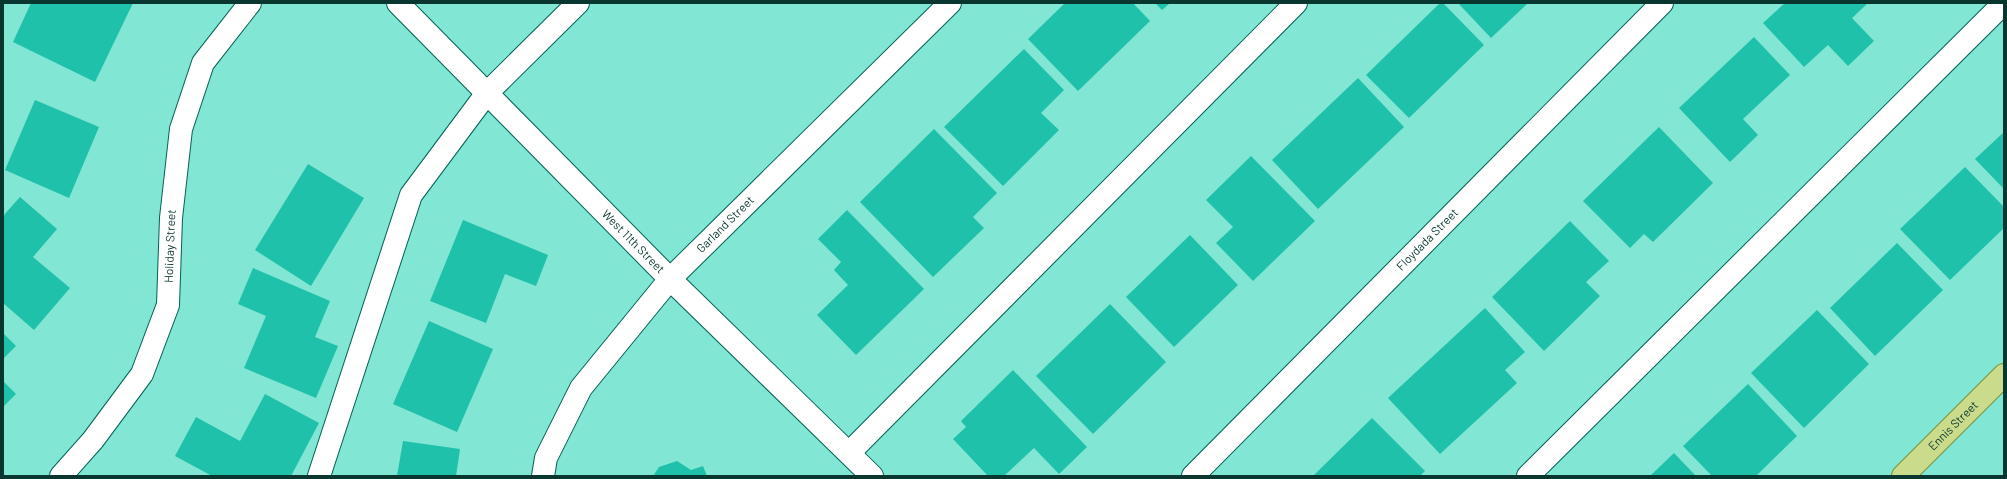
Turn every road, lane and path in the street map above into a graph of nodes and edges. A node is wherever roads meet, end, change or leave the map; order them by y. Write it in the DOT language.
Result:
graph roads {
  1 [pos="250,3"];
  2 [pos="398,3"];
  3 [pos="578,3"];
  4 [pos="950,3"];
  5 [pos="1296,3"];
  6 [pos="1662,3"];
  7 [pos="2004,3"];
  8 [pos="487,93"];
  9 [pos="670,279"];
  10 [pos="2004,375"];
  11 [pos="849,453"];
  12 [pos="61,476"];
  13 [pos="320,476"];
  14 [pos="542,476"];
  15 [pos="872,476"];
  16 [pos="1193,476"];
  17 [pos="1528,476"];
  18 [pos="1903,476"];
  1 -- 12 [label="street, Holiday Street"];
  2 -- 8 [label="street, West 11th Street"];
  3 -- 8 [label="street"];
  4 -- 9 [label="street, Garland Street"];
  5 -- 11 [label="street"];
  6 -- 16 [label="street, Floydada Street"];
  7 -- 17 [label="street"];
  8 -- 9 [label="street, West 11th Street"];
  8 -- 13 [label="street"];
  9 -- 11 [label="street, West 11th Street"];
  9 -- 14 [label="street, Garland Street"];
  10 -- 18 [label="main road, Ennis Street"];
  11 -- 15 [label="street, West 11th Street"];
}
